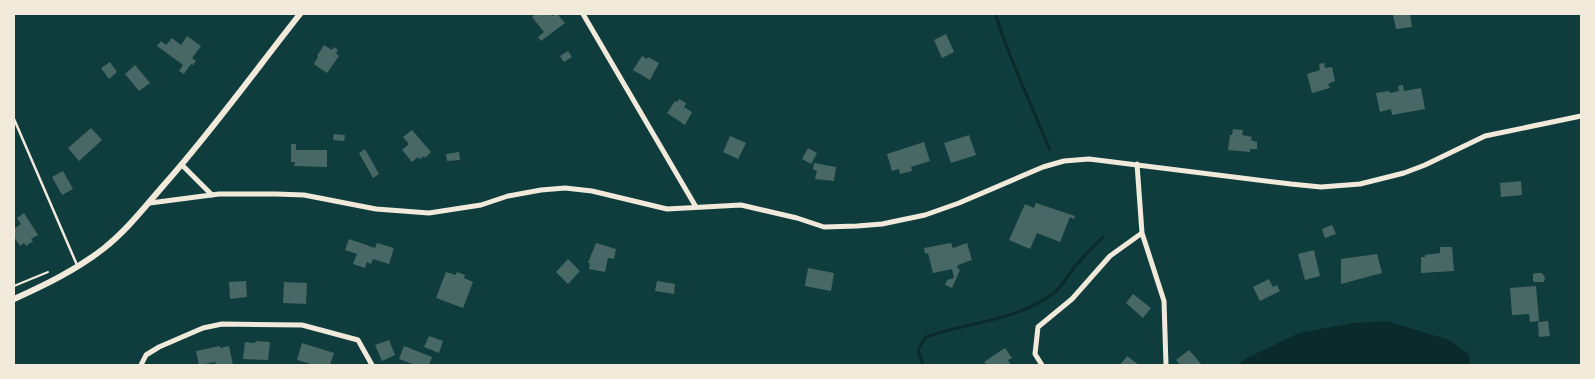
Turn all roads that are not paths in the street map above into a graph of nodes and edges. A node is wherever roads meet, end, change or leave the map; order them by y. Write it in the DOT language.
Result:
graph roads {
  1 [pos="300,14"];
  2 [pos="582,14"];
  3 [pos="1581,116"];
  4 [pos="14,120"];
  5 [pos="1137,164"];
  6 [pos="182,165"];
  7 [pos="212,195"];
  8 [pos="150,203"];
  9 [pos="696,207"];
  10 [pos="1142,233"];
  11 [pos="78,266"];
  12 [pos="14,299"];
  13 [pos="141,365"];
  14 [pos="372,365"];
  15 [pos="1042,365"];
  16 [pos="1166,365"];
  1 -- 6 [label="street"];
  2 -- 9 [label="street"];
  3 -- 5 [label="street"];
  4 -- 11 [label="lane"];
  5 -- 9 [label="street"];
  5 -- 10 [label="street"];
  6 -- 7 [label="street"];
  6 -- 8 [label="street"];
  7 -- 8 [label="street"];
  7 -- 9 [label="street"];
  8 -- 11 [label="street"];
  10 -- 15 [label="street"];
  10 -- 16 [label="street"];
  11 -- 12 [label="street"];
  13 -- 14 [label="street"];
}
